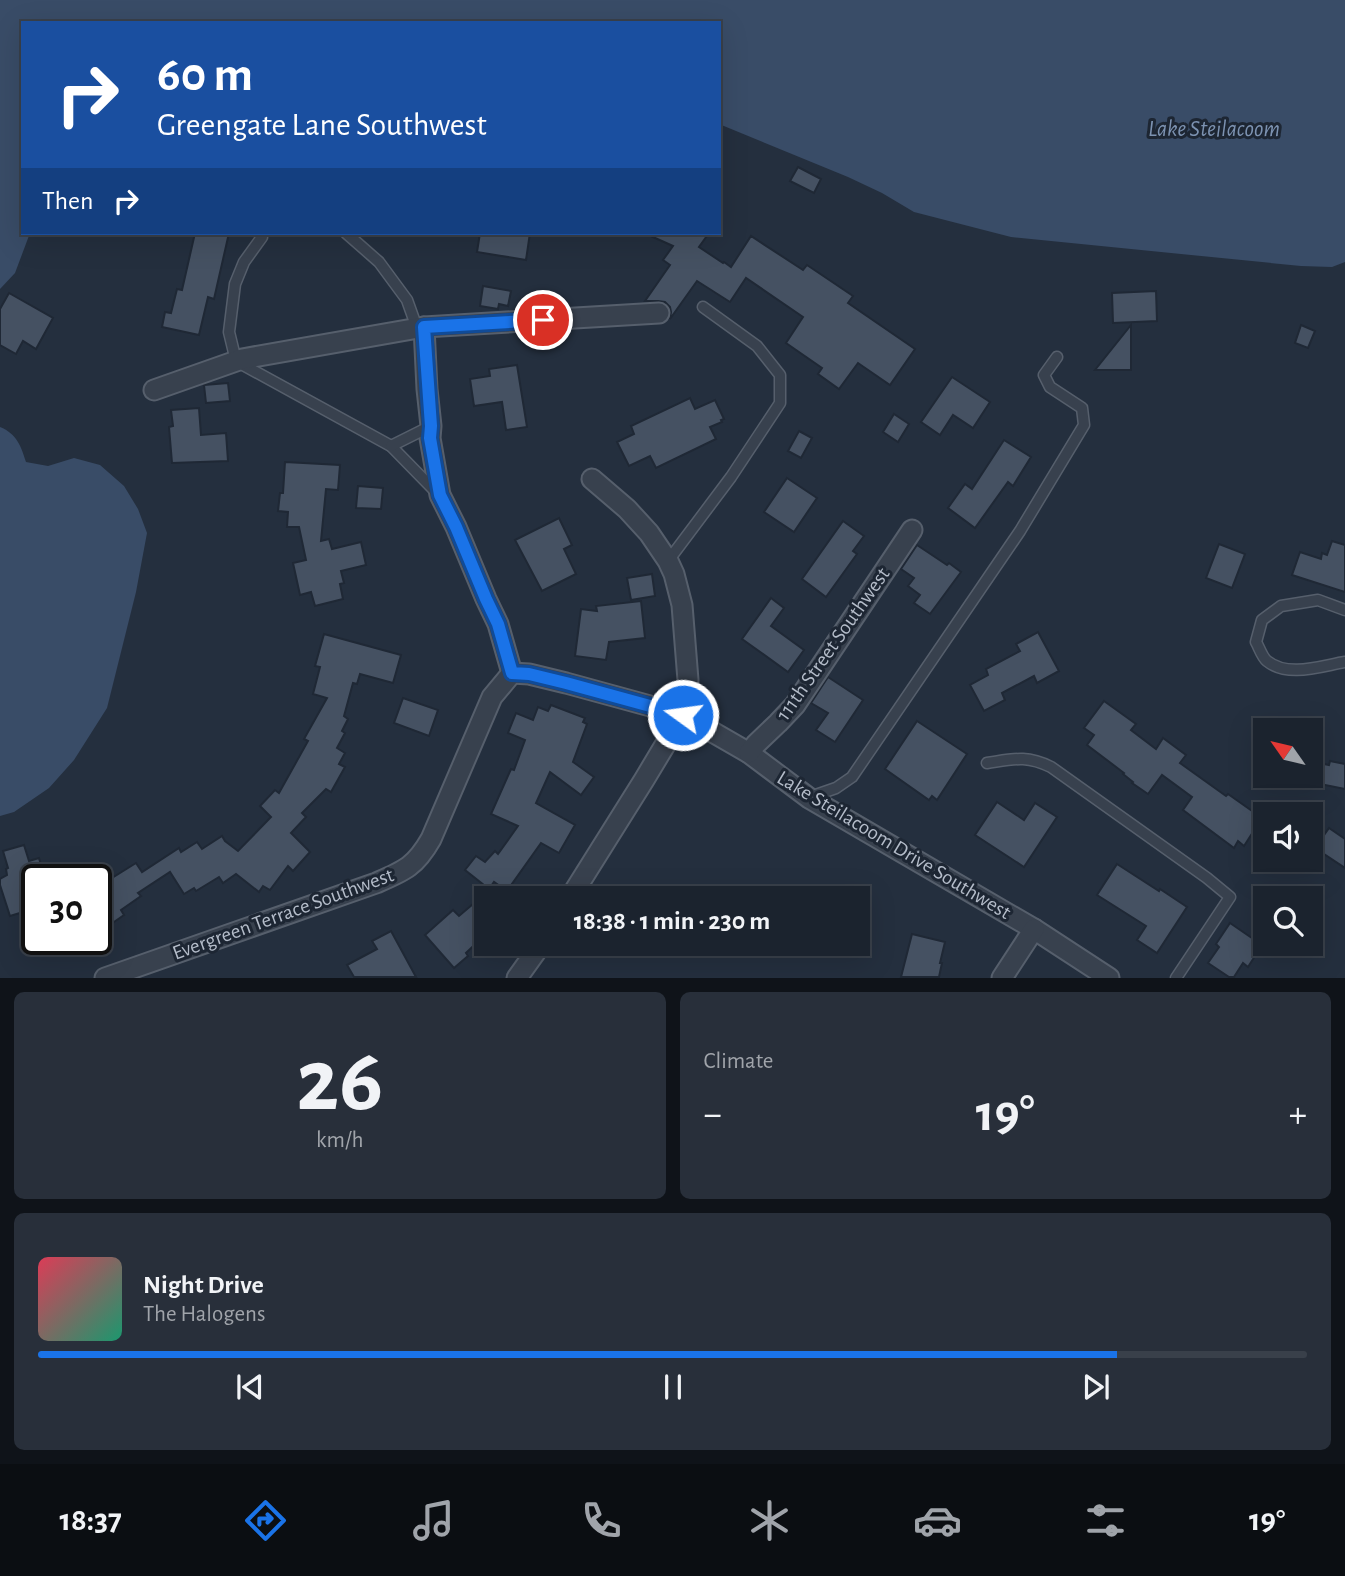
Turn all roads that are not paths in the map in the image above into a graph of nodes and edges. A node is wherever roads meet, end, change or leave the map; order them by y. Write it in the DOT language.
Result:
graph roads {
  1 [pos="348,235"];
  2 [pos="262,237"];
  3 [pos="703,307"];
  4 [pos="659,313"];
  5 [pos="421,327"];
  6 [pos="1058,357"];
  7 [pos="236,361"];
  8 [pos="154,390"];
  9 [pos="431,426"];
  10 [pos="391,446"];
  11 [pos="592,480"];
  12 [pos="440,495"];
  13 [pos="912,530"];
  14 [pos="668,561"];
  15 [pos="1345,610"];
  16 [pos="1345,662"];
  17 [pos="512,673"];
  18 [pos="683,715"];
  19 [pos="749,753"];
  20 [pos="988,763"];
  21 [pos="809,798"];
  22 [pos="578,886"];
  23 [pos="1034,929"];
  24 [pos="533,956"];
  25 [pos="105,978"];
  26 [pos="517,978"];
  27 [pos="1002,978"];
  28 [pos="1109,978"];
  29 [pos="1176,978"];
  1 -- 5 [label="lane"];
  2 -- 7 [label="lane"];
  3 -- 14 [label="lane"];
  4 -- 5 [label="street"];
  5 -- 7 [label="street"];
  5 -- 9 [label="street"];
  6 -- 21 [label="lane"];
  7 -- 8 [label="street"];
  7 -- 10 [label="lane"];
  9 -- 10 [label="lane"];
  9 -- 12 [label="street"];
  10 -- 12 [label="lane"];
  11 -- 14 [label="street"];
  12 -- 17 [label="street"];
  13 -- 19 [label="street, 111th Street Southwest"];
  14 -- 18 [label="street"];
  15 -- 16 [label="lane"];
  17 -- 18 [label="street, Lake Steilacoom Drive Southwest"];
  17 -- 25 [label="street, Evergreen Terrace Southwest"];
  18 -- 19 [label="street, Lake Steilacoom Drive Southwest"];
  18 -- 22 [label="street"];
  19 -- 21 [label="street, Lake Steilacoom Drive Southwest"];
  20 -- 29 [label="lane"];
  21 -- 23 [label="street, Lake Steilacoom Drive Southwest"];
  23 -- 27 [label="street"];
  23 -- 28 [label="street, Lake Steilacoom Drive Southwest"];
  24 -- 26 [label="street"];
}
